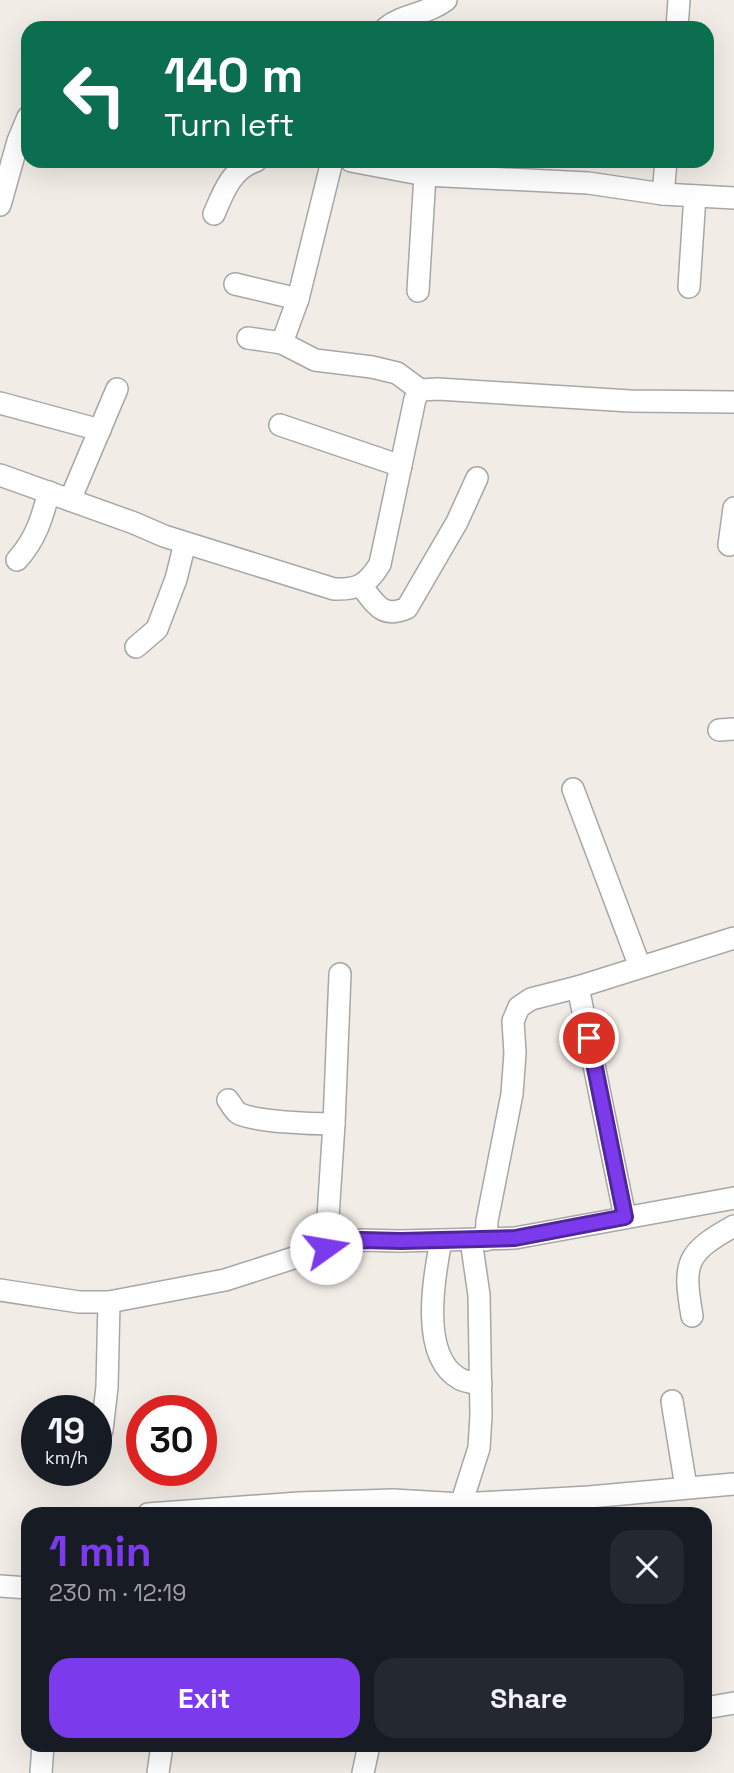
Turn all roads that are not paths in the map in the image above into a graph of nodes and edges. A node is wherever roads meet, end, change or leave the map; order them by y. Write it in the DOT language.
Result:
graph roads {
  1 [pos="446,0"];
  2 [pos="679,0"];
  3 [pos="397,21"];
  4 [pos="678,21"];
  5 [pos="21,134"];
  6 [pos="242,168"];
  7 [pos="330,168"];
  8 [pos="390,168"];
  9 [pos="665,168"];
  10 [pos="425,174"];
  11 [pos="663,194"];
  12 [pos="695,196"];
  13 [pos="734,198"];
  14 [pos="0,205"];
  15 [pos="214,214"];
  16 [pos="235,284"];
  17 [pos="689,287"];
  18 [pos="418,291"];
  19 [pos="298,299"];
  20 [pos="248,338"];
  21 [pos="282,343"];
  22 [pos="117,389"];
  23 [pos="420,390"];
  24 [pos="734,402"];
  25 [pos="0,403"];
  26 [pos="280,425"];
  27 [pos="100,430"];
  28 [pos="401,466"];
  29 [pos="0,475"];
  30 [pos="477,478"];
  31 [pos="49,492"];
  32 [pos="70,500"];
  33 [pos="734,508"];
  34 [pos="185,543"];
  35 [pos="729,545"];
  36 [pos="17,560"];
  37 [pos="362,587"];
  38 [pos="136,647"];
  39 [pos="573,789"];
  40 [pos="734,938"];
  41 [pos="640,967"];
  42 [pos="340,974"];
  43 [pos="578,987"];
  44 [pos="228,1100"];
  45 [pos="334,1124"];
  46 [pos="734,1198"];
  47 [pos="625,1217"];
  48 [pos="734,1226"];
  49 [pos="478,1240"];
  50 [pos="441,1241"];
  51 [pos="326,1248"];
  52 [pos="0,1290"];
  53 [pos="109,1302"];
  54 [pos="692,1315"];
  55 [pos="481,1384"];
  56 [pos="106,1395"];
  57 [pos="672,1401"];
  58 [pos="734,1484"];
  59 [pos="686,1488"];
  60 [pos="252,1507"];
  61 [pos="444,1507"];
  62 [pos="460,1507"];
  63 [pos="481,1507"];
  64 [pos="0,1586"];
  65 [pos="21,1588"];
  66 [pos="734,1703"];
  67 [pos="712,1708"];
  68 [pos="42,1752"];
  69 [pos="161,1752"];
  70 [pos="368,1752"];
  71 [pos="41,1773"];
  72 [pos="158,1773"];
  73 [pos="363,1773"];
  1 -- 3 [label="street"];
  2 -- 4 [label="street"];
  5 -- 14 [label="street"];
  6 -- 15 [label="street"];
  7 -- 19 [label="street"];
  8 -- 10 [label="street"];
  9 -- 11 [label="street"];
  10 -- 11 [label="street"];
  10 -- 18 [label="street"];
  11 -- 12 [label="street"];
  12 -- 13 [label="street"];
  12 -- 17 [label="street"];
  16 -- 19 [label="street"];
  19 -- 21 [label="street"];
  20 -- 21 [label="street"];
  21 -- 23 [label="street"];
  22 -- 27 [label="street"];
  23 -- 24 [label="street"];
  23 -- 28 [label="street"];
  25 -- 27 [label="street"];
  26 -- 28 [label="street"];
  27 -- 32 [label="street"];
  28 -- 37 [label="street"];
  29 -- 31 [label="street"];
  30 -- 37 [label="street"];
  31 -- 32 [label="street"];
  31 -- 36 [label="street"];
  32 -- 34 [label="street"];
  33 -- 35 [label="street"];
  34 -- 37 [label="street"];
  34 -- 38 [label="street"];
  39 -- 41 [label="street"];
  40 -- 41 [label="street"];
  41 -- 43 [label="street"];
  42 -- 45 [label="street"];
  43 -- 47 [label="street"];
  43 -- 49 [label="street"];
  44 -- 45 [label="street"];
  45 -- 51 [label="street"];
  46 -- 47 [label="street"];
  47 -- 49 [label="street"];
  48 -- 54 [label="street"];
  49 -- 50 [label="street"];
  49 -- 55 [label="street"];
  50 -- 51 [label="street"];
  50 -- 55 [label="street"];
  51 -- 53 [label="street"];
  52 -- 53 [label="street"];
  53 -- 56 [label="street"];
  55 -- 62 [label="street"];
  57 -- 59 [label="street"];
  58 -- 59 [label="street"];
  59 -- 63 [label="street"];
  60 -- 61 [label="street"];
  64 -- 65 [label="street"];
  66 -- 67 [label="street"];
  68 -- 71 [label="street"];
  69 -- 72 [label="street"];
  70 -- 73 [label="street"];
}
